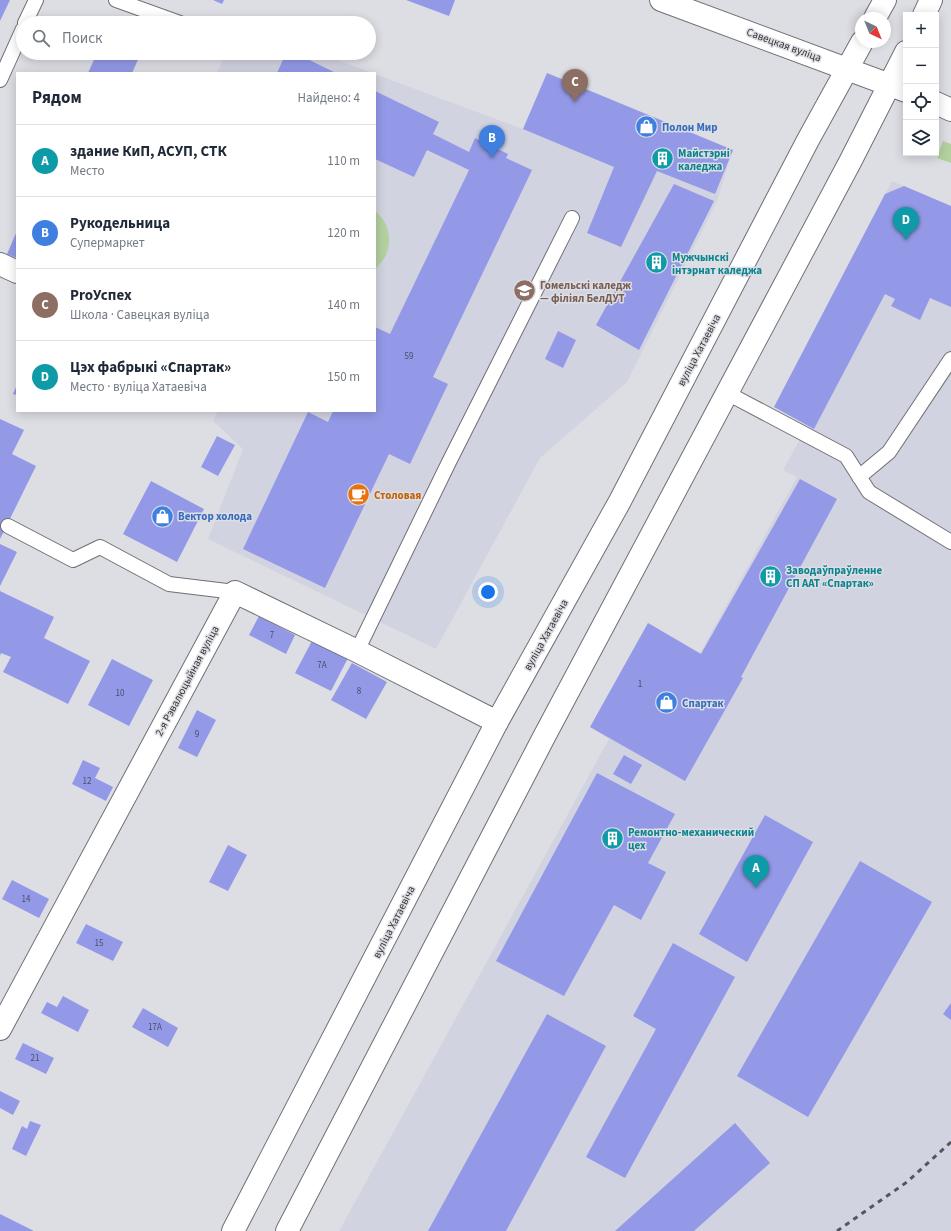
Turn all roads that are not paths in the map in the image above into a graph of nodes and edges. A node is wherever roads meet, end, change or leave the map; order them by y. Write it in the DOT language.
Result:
graph roads {
  1 [pos="36,0"];
  2 [pos="116,0"];
  3 [pos="661,0"];
  4 [pos="885,0"];
  5 [pos="931,0"];
  6 [pos="878,12"];
  7 [pos="925,12"];
  8 [pos="28,16"];
  9 [pos="161,16"];
  10 [pos="16,44"];
  11 [pos="859,48"];
  12 [pos="903,66"];
  13 [pos="847,69"];
  14 [pos="0,80"];
  15 [pos="898,88"];
  16 [pos="939,104"];
  17 [pos="951,110"];
  18 [pos="572,218"];
  19 [pos="0,264"];
  20 [pos="16,272"];
  21 [pos="951,359"];
  22 [pos="727,393"];
  23 [pos="859,477"];
  24 [pos="8,526"];
  25 [pos="951,542"];
  26 [pos="235,592"];
  27 [pos="357,651"];
  28 [pos="497,722"];
  29 [pos="0,1029"];
  30 [pos="233,1231"];
  31 [pos="287,1231"];
  1 -- 8 [label="lane"];
  2 -- 9 [label="lane"];
  3 -- 13 [label="main road, Савецкая вуліца"];
  4 -- 6 [label="main road"];
  5 -- 7 [label="main road"];
  10 -- 14 [label="lane"];
  11 -- 13 [label="main road, вуліца Хатаевіча"];
  12 -- 15 [label="main road"];
  13 -- 15 [label="main road, Савецкая вуліца"];
  13 -- 28 [label="main road, вуліца Хатаевіча"];
  15 -- 22 [label="main road"];
  16 -- 17 [label="main road"];
  18 -- 27 [label="lane"];
  19 -- 20 [label="main road"];
  21 -- 23 [label="lane"];
  22 -- 23 [label="lane"];
  22 -- 31 [label="main road"];
  23 -- 25 [label="lane"];
  24 -- 26 [label="lane"];
  26 -- 27 [label="main road"];
  26 -- 29 [label="main road, 2-я Рэвалюцыйная вуліца"];
  27 -- 28 [label="main road"];
  28 -- 30 [label="main road, вуліца Хатаевіча"];
}
